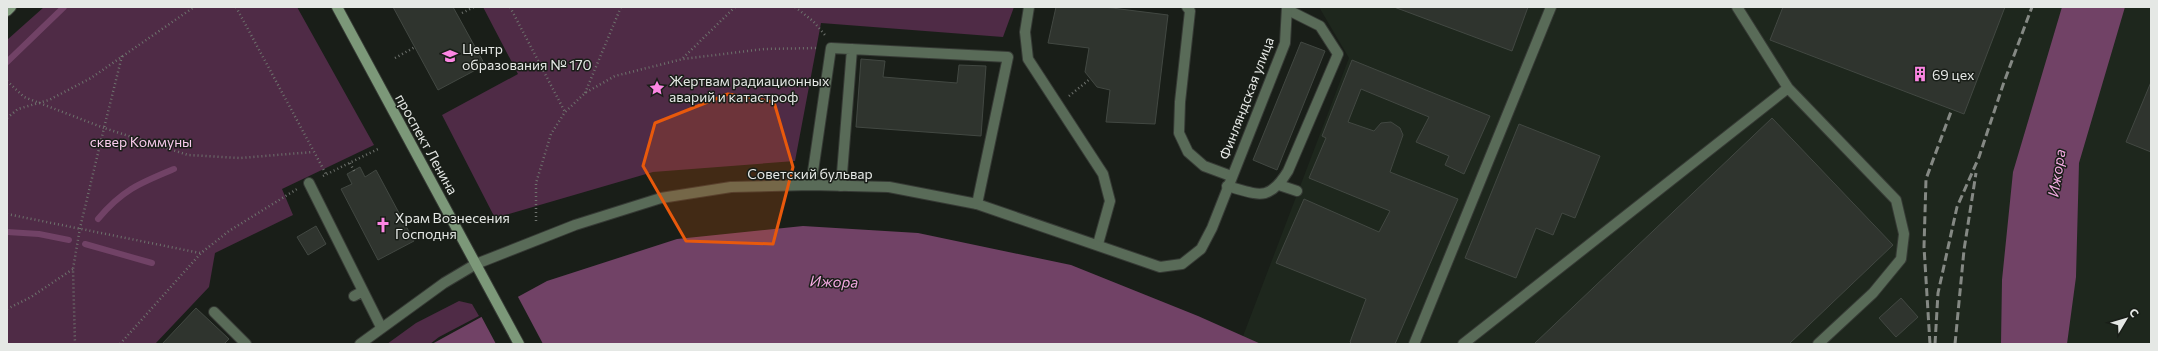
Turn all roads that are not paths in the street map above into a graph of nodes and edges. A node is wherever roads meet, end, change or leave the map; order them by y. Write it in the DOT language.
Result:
graph roads {
  1 [pos="11,7"];
  2 [pos="337,7"];
  3 [pos="1029,7"];
  4 [pos="1187,7"];
  5 [pos="1550,7"];
  6 [pos="1737,7"];
  7 [pos="1287,8"];
  8 [pos="7,11"];
  9 [pos="852,49"];
  10 [pos="1788,88"];
  11 [pos="1231,176"];
  12 [pos="309,183"];
  13 [pos="811,185"];
  14 [pos="1279,185"];
  15 [pos="841,186"];
  16 [pos="1227,186"];
  17 [pos="1297,191"];
  18 [pos="976,204"];
  19 [pos="1098,244"];
  20 [pos="476,264"];
  21 [pos="363,292"];
  22 [pos="354,296"];
  23 [pos="214,312"];
  24 [pos="382,327"];
  25 [pos="246,344"];
  26 [pos="360,344"];
  27 [pos="519,344"];
  28 [pos="1414,344"];
  29 [pos="1463,344"];
  30 [pos="1818,344"];
  1 -- 8 [label="main road"];
  2 -- 20 [label="main road, проспект Ленина"];
  3 -- 19 [label="street"];
  4 -- 11 [label="street"];
  5 -- 28 [label="street"];
  6 -- 10 [label="street"];
  7 -- 11 [label="street, Финляндская улица"];
  7 -- 14 [label="street"];
  9 -- 13 [label="street"];
  9 -- 15 [label="street"];
  9 -- 18 [label="street"];
  10 -- 29 [label="street"];
  10 -- 30 [label="street"];
  11 -- 16 [label="street, Советский бульвар"];
  12 -- 21 [label="street"];
  13 -- 15 [label="street, Советский бульвар"];
  13 -- 20 [label="street, Советский бульвар"];
  14 -- 16 [label="street"];
  14 -- 17 [label="street"];
  15 -- 18 [label="street, Советский бульвар"];
  16 -- 19 [label="street, Советский бульвар"];
  18 -- 19 [label="street, Советский бульвар"];
  20 -- 24 [label="street, Советский бульвар"];
  20 -- 27 [label="main road, проспект Ленина"];
  21 -- 22 [label="street"];
  21 -- 24 [label="street"];
  23 -- 25 [label="street"];
  24 -- 26 [label="street, Советский бульвар"];
}
